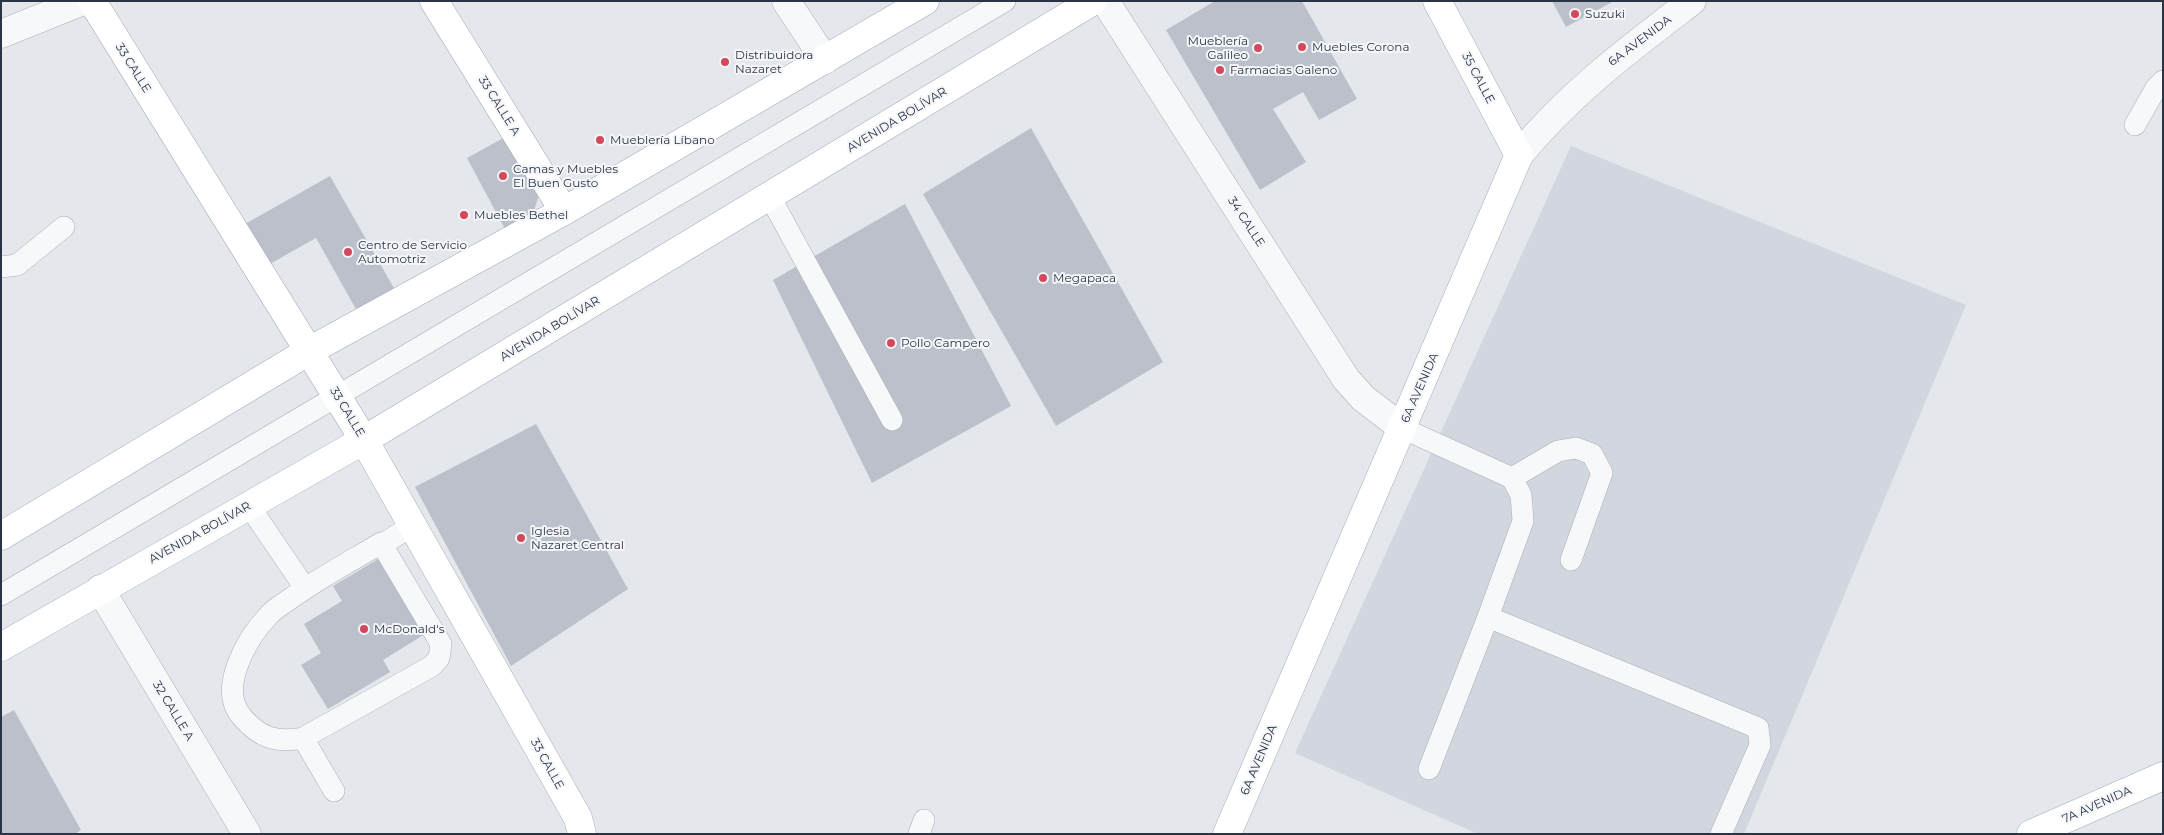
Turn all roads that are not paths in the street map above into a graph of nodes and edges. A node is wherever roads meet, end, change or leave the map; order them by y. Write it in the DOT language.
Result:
graph roads {
  1 [pos="82,1"];
  2 [pos="92,1"];
  3 [pos="434,1"];
  4 [pos="786,1"];
  5 [pos="925,1"];
  6 [pos="1005,1"];
  7 [pos="1093,1"];
  8 [pos="1105,1"];
  9 [pos="1437,1"];
  10 [pos="1692,1"];
  11 [pos="1,34"];
  12 [pos="825,60"];
  13 [pos="2163,81"];
  14 [pos="2135,125"];
  15 [pos="1519,155"];
  16 [pos="770,197"];
  17 [pos="564,211"];
  18 [pos="64,227"];
  19 [pos="1,267"];
  20 [pos="309,352"];
  21 [pos="338,396"];
  22 [pos="892,420"];
  23 [pos="1402,428"];
  24 [pos="364,440"];
  25 [pos="1512,478"];
  26 [pos="252,504"];
  27 [pos="412,526"];
  28 [pos="1,536"];
  29 [pos="381,543"];
  30 [pos="1571,560"];
  31 [pos="305,588"];
  32 [pos="100,589"];
  33 [pos="1,596"];
  34 [pos="1488,617"];
  35 [pos="1,647"];
  36 [pos="303,738"];
  37 [pos="1429,768"];
  38 [pos="2163,776"];
  39 [pos="334,791"];
  40 [pos="247,834"];
  41 [pos="582,834"];
  42 [pos="1227,834"];
  43 [pos="1721,834"];
  44 [pos="2031,834"];
  1 -- 11 [label="street"];
  2 -- 20 [label="main road, 33 CALLE"];
  3 -- 17 [label="main road, 33 CALLE A"];
  4 -- 12 [label="street"];
  5 -- 12 [label="main road"];
  6 -- 21 [label="lane"];
  7 -- 16 [label="main road, AVENIDA BOLÍVAR"];
  8 -- 23 [label="street, 34 CALLE"];
  9 -- 15 [label="main road, 35 CALLE"];
  10 -- 15 [label="street, 6A AVENIDA"];
  12 -- 17 [label="main road"];
  13 -- 14 [label="lane"];
  15 -- 23 [label="main road, 6A AVENIDA"];
  16 -- 22 [label="lane"];
  16 -- 24 [label="main road, AVENIDA BOLÍVAR"];
  17 -- 20 [label="main road"];
  18 -- 19 [label="lane"];
  20 -- 21 [label="main road, 33 CALLE"];
  20 -- 28 [label="main road"];
  21 -- 24 [label="main road, 33 CALLE"];
  21 -- 33 [label="lane"];
  23 -- 25 [label="lane"];
  23 -- 42 [label="main road, 6A AVENIDA"];
  24 -- 26 [label="main road, AVENIDA BOLÍVAR"];
  24 -- 27 [label="main road, 33 CALLE"];
  25 -- 30 [label="lane"];
  25 -- 34 [label="lane"];
  26 -- 31 [label="lane"];
  26 -- 32 [label="main road, AVENIDA BOLÍVAR"];
  27 -- 29 [label="lane"];
  27 -- 41 [label="main road, 33 CALLE"];
  29 -- 31 [label="lane"];
  29 -- 36 [label="lane"];
  31 -- 36 [label="lane"];
  32 -- 35 [label="main road, AVENIDA BOLÍVAR"];
  32 -- 40 [label="street, 32 CALLE A"];
  34 -- 37 [label="lane"];
  34 -- 43 [label="lane"];
  36 -- 39 [label="lane"];
  38 -- 44 [label="main road, 7A AVENIDA"];
}
